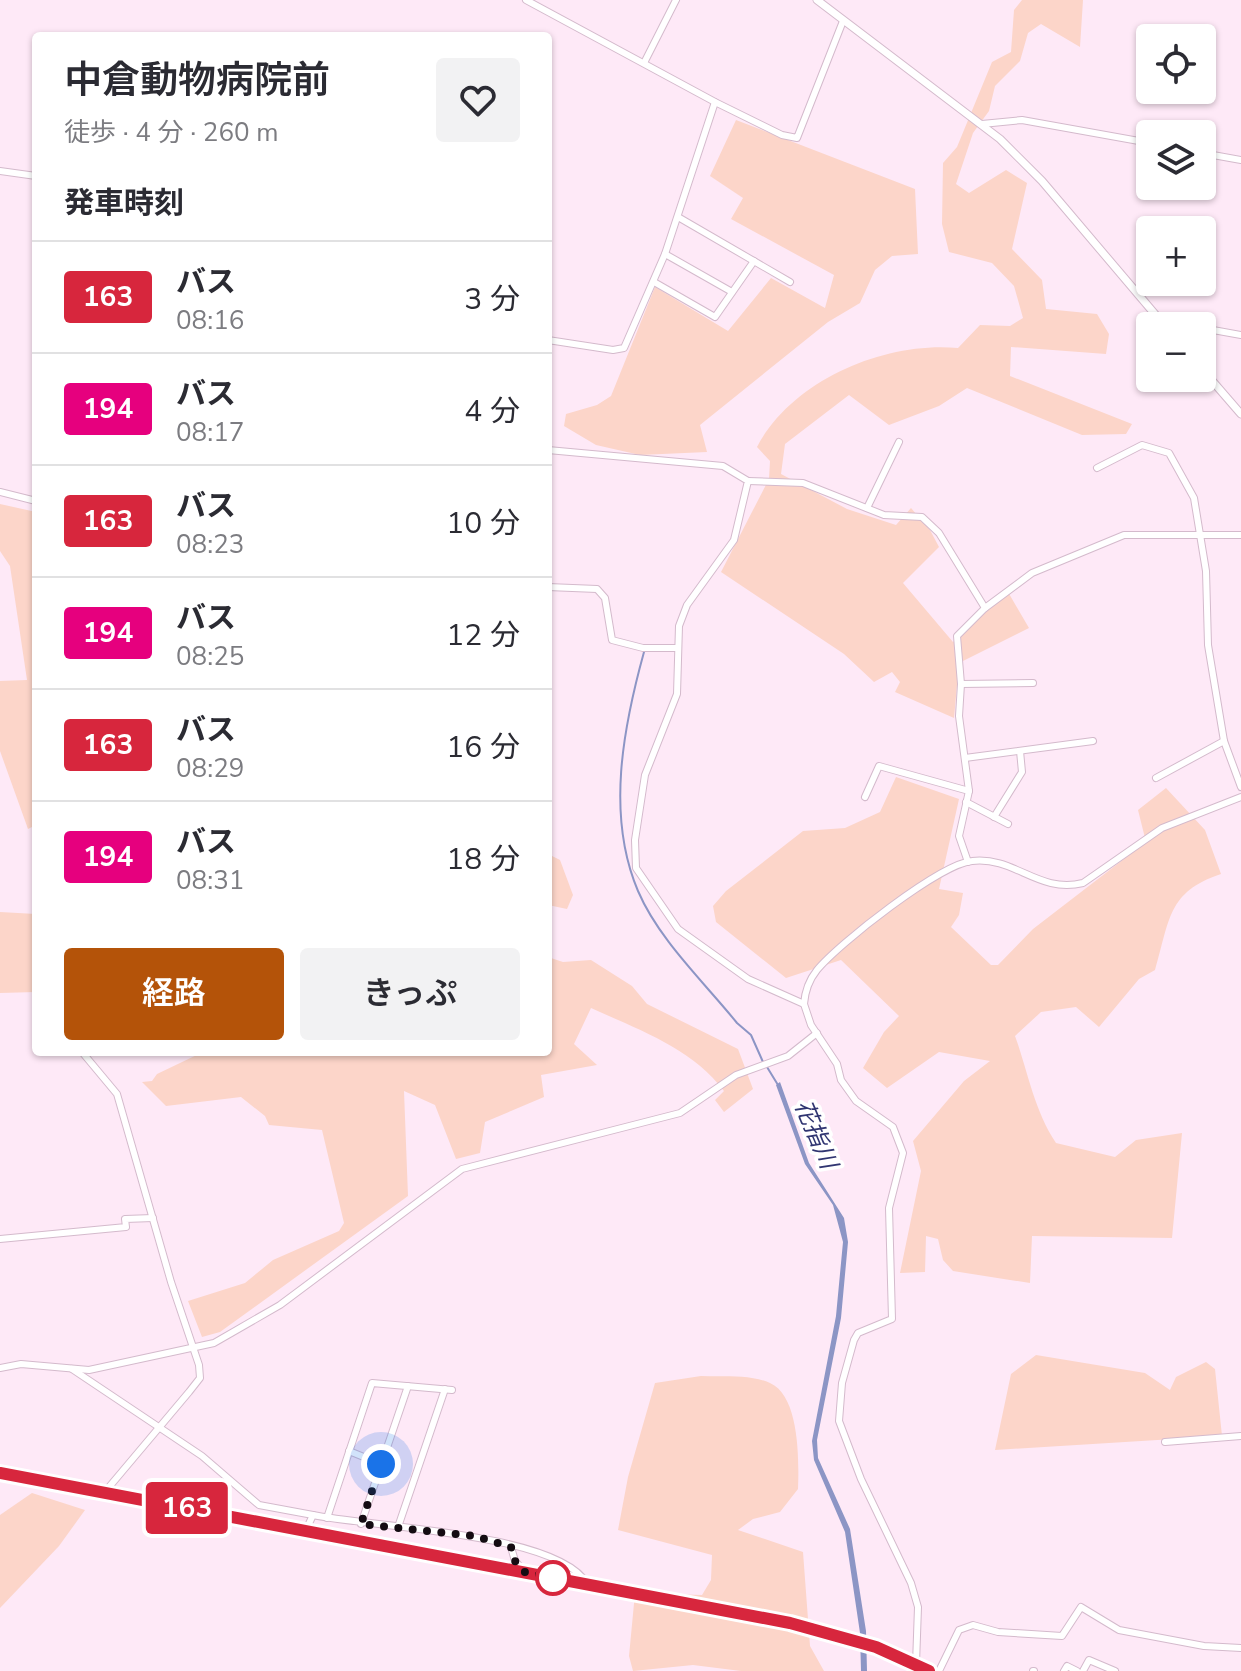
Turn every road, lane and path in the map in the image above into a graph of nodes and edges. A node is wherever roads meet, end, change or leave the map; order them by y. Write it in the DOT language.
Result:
graph roads {
  1 [pos="526,0"];
  2 [pos="676,0"];
  3 [pos="817,0"];
  4 [pos="843,21"];
  5 [pos="644,63"];
  6 [pos="715,102"];
  7 [pos="982,124"];
  8 [pos="1136,140"];
  9 [pos="1216,156"];
  10 [pos="1241,160"];
  11 [pos="0,171"];
  12 [pos="32,175"];
  13 [pos="678,217"];
  14 [pos="665,254"];
  15 [pos="754,261"];
  16 [pos="654,282"];
  17 [pos="790,282"];
  18 [pos="732,292"];
  19 [pos="1153,312"];
  20 [pos="1216,331"];
  21 [pos="1241,335"];
  22 [pos="552,341"];
  23 [pos="1216,385"];
  24 [pos="1241,414"];
  25 [pos="899,442"];
  26 [pos="552,450"];
  27 [pos="1097,468"];
  28 [pos="748,481"];
  29 [pos="0,492"];
  30 [pos="32,500"];
  31 [pos="867,508"];
  32 [pos="1200,533"];
  33 [pos="1241,535"];
  34 [pos="552,587"];
  35 [pos="985,608"];
  36 [pos="676,648"];
  37 [pos="1033,683"];
  38 [pos="961,684"];
  39 [pos="1093,741"];
  40 [pos="1224,741"];
  41 [pos="1020,751"];
  42 [pos="965,758"];
  43 [pos="1156,778"];
  44 [pos="1241,787"];
  45 [pos="969,791"];
  46 [pos="865,797"];
  47 [pos="1241,797"];
  48 [pos="966,802"];
  49 [pos="994,817"];
  50 [pos="1008,824"];
  51 [pos="968,862"];
  52 [pos="804,1004"];
  53 [pos="817,1033"];
  54 [pos="85,1056"];
  55 [pos="153,1218"];
  56 [pos="0,1239"];
  57 [pos="196,1348"];
  58 [pos="0,1368"];
  59 [pos="72,1369"];
  60 [pos="408,1386"];
  61 [pos="157,1428"];
  62 [pos="1241,1436"];
  63 [pos="1165,1442"];
  64 [pos="349,1451"];
  65 [pos="381,1464"];
  66 [pos="0,1473"];
  67 [pos="104,1493"];
  68 [pos="313,1515"];
  69 [pos="327,1518"];
  70 [pos="361,1524"];
  71 [pos="398,1527"];
  72 [pos="306,1530"];
  73 [pos="511,1547"];
  74 [pos="525,1572"];
  75 [pos="587,1584"];
  76 [pos="1241,1648"];
  77 [pos="916,1664"];
  78 [pos="929,1671"];
  79 [pos="939,1671"];
  80 [pos="1064,1671"];
  81 [pos="1080,1671"];
  82 [pos="1115,1671"];
  1 -- 5 [label="street"];
  2 -- 5 [label="street"];
  3 -- 4 [label="street"];
  4 -- 6 [label="street"];
  4 -- 7 [label="street"];
  5 -- 6 [label="street"];
  6 -- 13 [label="street"];
  7 -- 8 [label="street"];
  7 -- 19 [label="street"];
  9 -- 10 [label="street"];
  11 -- 12 [label="street"];
  13 -- 14 [label="street"];
  13 -- 15 [label="street"];
  14 -- 16 [label="street"];
  14 -- 18 [label="street"];
  15 -- 17 [label="street"];
  15 -- 18 [label="street"];
  16 -- 18 [label="street"];
  16 -- 22 [label="street"];
  20 -- 21 [label="street"];
  23 -- 24 [label="street"];
  25 -- 31 [label="street"];
  26 -- 28 [label="street"];
  27 -- 32 [label="street"];
  28 -- 31 [label="street"];
  28 -- 36 [label="street"];
  29 -- 30 [label="street"];
  31 -- 35 [label="street"];
  32 -- 33 [label="street"];
  32 -- 35 [label="street"];
  32 -- 40 [label="street"];
  34 -- 36 [label="street"];
  35 -- 38 [label="street"];
  36 -- 52 [label="street"];
  37 -- 38 [label="street"];
  38 -- 42 [label="street"];
  39 -- 41 [label="street"];
  40 -- 43 [label="street"];
  40 -- 44 [label="street"];
  41 -- 42 [label="street"];
  41 -- 49 [label="street"];
  42 -- 45 [label="street"];
  45 -- 46 [label="street"];
  45 -- 48 [label="street"];
  47 -- 51 [label="street"];
  48 -- 49 [label="street"];
  48 -- 51 [label="street"];
  49 -- 50 [label="street"];
  51 -- 52 [label="street"];
  52 -- 53 [label="street"];
  53 -- 57 [label="street"];
  53 -- 77 [label="street"];
  54 -- 55 [label="street"];
  55 -- 56 [label="street"];
  55 -- 57 [label="street"];
  57 -- 59 [label="street"];
  57 -- 61 [label="street"];
  58 -- 59 [label="street"];
  59 -- 61 [label="street"];
  60 -- 64 [label="street"];
  60 -- 65 [label="street"];
  60 -- 71 [label="street"];
  61 -- 67 [label="street"];
  61 -- 68 [label="street"];
  62 -- 63 [label="street"];
  64 -- 65 [label="street"];
  64 -- 69 [label="street"];
  65 -- 70 [label="street"];
  66 -- 67 [label="street"];
  67 -- 72 [label="street"];
  68 -- 69 [label="street"];
  68 -- 72 [label="street"];
  69 -- 70 [label="street"];
  70 -- 71 [label="street"];
  71 -- 73 [label="street"];
  72 -- 74 [label="street"];
  73 -- 74 [label="street"];
  73 -- 75 [label="street"];
  74 -- 75 [label="street"];
  75 -- 77 [label="street"];
  76 -- 79 [label="street"];
  77 -- 78 [label="street"];
  80 -- 81 [label="street"];
  81 -- 82 [label="street"];
}
